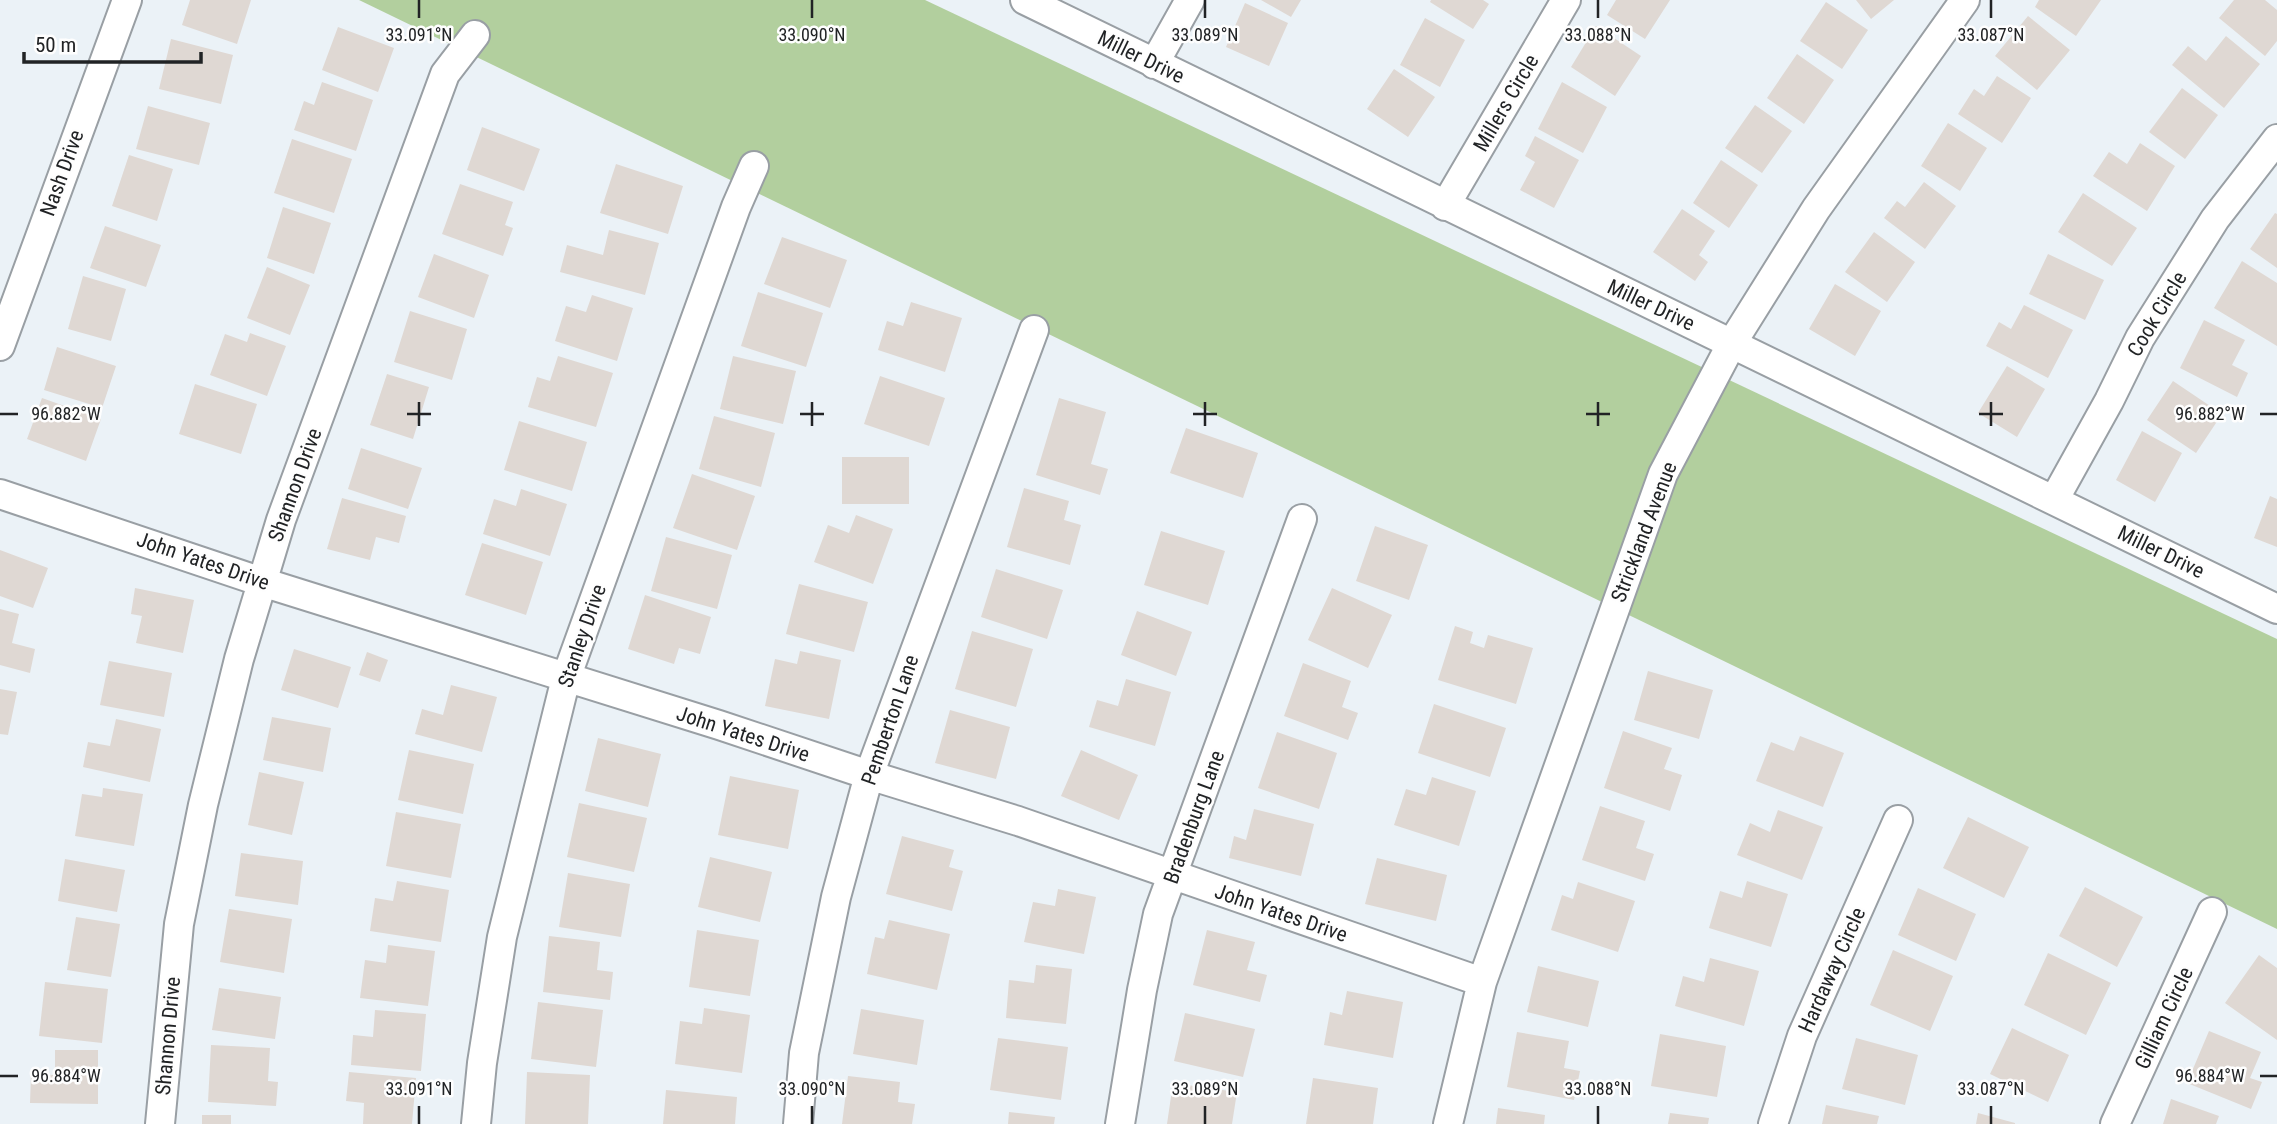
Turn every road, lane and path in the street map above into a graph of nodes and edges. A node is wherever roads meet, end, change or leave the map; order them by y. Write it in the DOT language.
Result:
graph roads {
  1 [pos="127,0"];
  2 [pos="1025,0"];
  3 [pos="1190,0"];
  4 [pos="1566,0"];
  5 [pos="1965,0"];
  6 [pos="475,35"];
  7 [pos="1154,64"];
  8 [pos="2277,139"];
  9 [pos="754,166"];
  10 [pos="1445,206"];
  11 [pos="1034,330"];
  12 [pos="1732,343"];
  13 [pos="0,346"];
  14 [pos="0,494"];
  15 [pos="2054,500"];
  16 [pos="1302,519"];
  17 [pos="262,582"];
  18 [pos="2277,609"];
  19 [pos="566,678"];
  20 [pos="869,775"];
  21 [pos="1898,820"];
  22 [pos="1173,876"];
  23 [pos="2212,912"];
  24 [pos="1482,982"];
  25 [pos="160,1124"];
  26 [pos="476,1124"];
  27 [pos="798,1124"];
  28 [pos="1120,1124"];
  29 [pos="1448,1124"];
  30 [pos="1773,1124"];
  31 [pos="2115,1124"];
  1 -- 13 [label="street, Nash Drive"];
  2 -- 7 [label="street, Miller Drive"];
  3 -- 7 [label="street"];
  4 -- 10 [label="street, Millers Circle"];
  5 -- 12 [label="street, Strickland Avenue"];
  6 -- 17 [label="street, Shannon Drive"];
  7 -- 10 [label="street, Miller Drive"];
  8 -- 15 [label="street, Cook Circle"];
  9 -- 19 [label="street, Stanley Drive"];
  10 -- 12 [label="street, Miller Drive"];
  11 -- 20 [label="street, Pemberton Lane"];
  12 -- 15 [label="street, Miller Drive"];
  12 -- 24 [label="street, Strickland Avenue"];
  14 -- 17 [label="street, John Yates Drive"];
  15 -- 18 [label="street, Miller Drive"];
  16 -- 22 [label="street, Bradenburg Lane"];
  17 -- 19 [label="street, John Yates Drive"];
  17 -- 25 [label="street, Shannon Drive"];
  19 -- 20 [label="street, John Yates Drive"];
  19 -- 26 [label="street, Stanley Drive"];
  20 -- 22 [label="street, John Yates Drive"];
  20 -- 27 [label="street, Pemberton Lane"];
  21 -- 30 [label="street, Hardaway Circle"];
  22 -- 24 [label="street, John Yates Drive"];
  22 -- 28 [label="street, Bradenburg Lane"];
  23 -- 31 [label="street, Gilliam Circle"];
  24 -- 29 [label="street, Strickland Avenue"];
}
